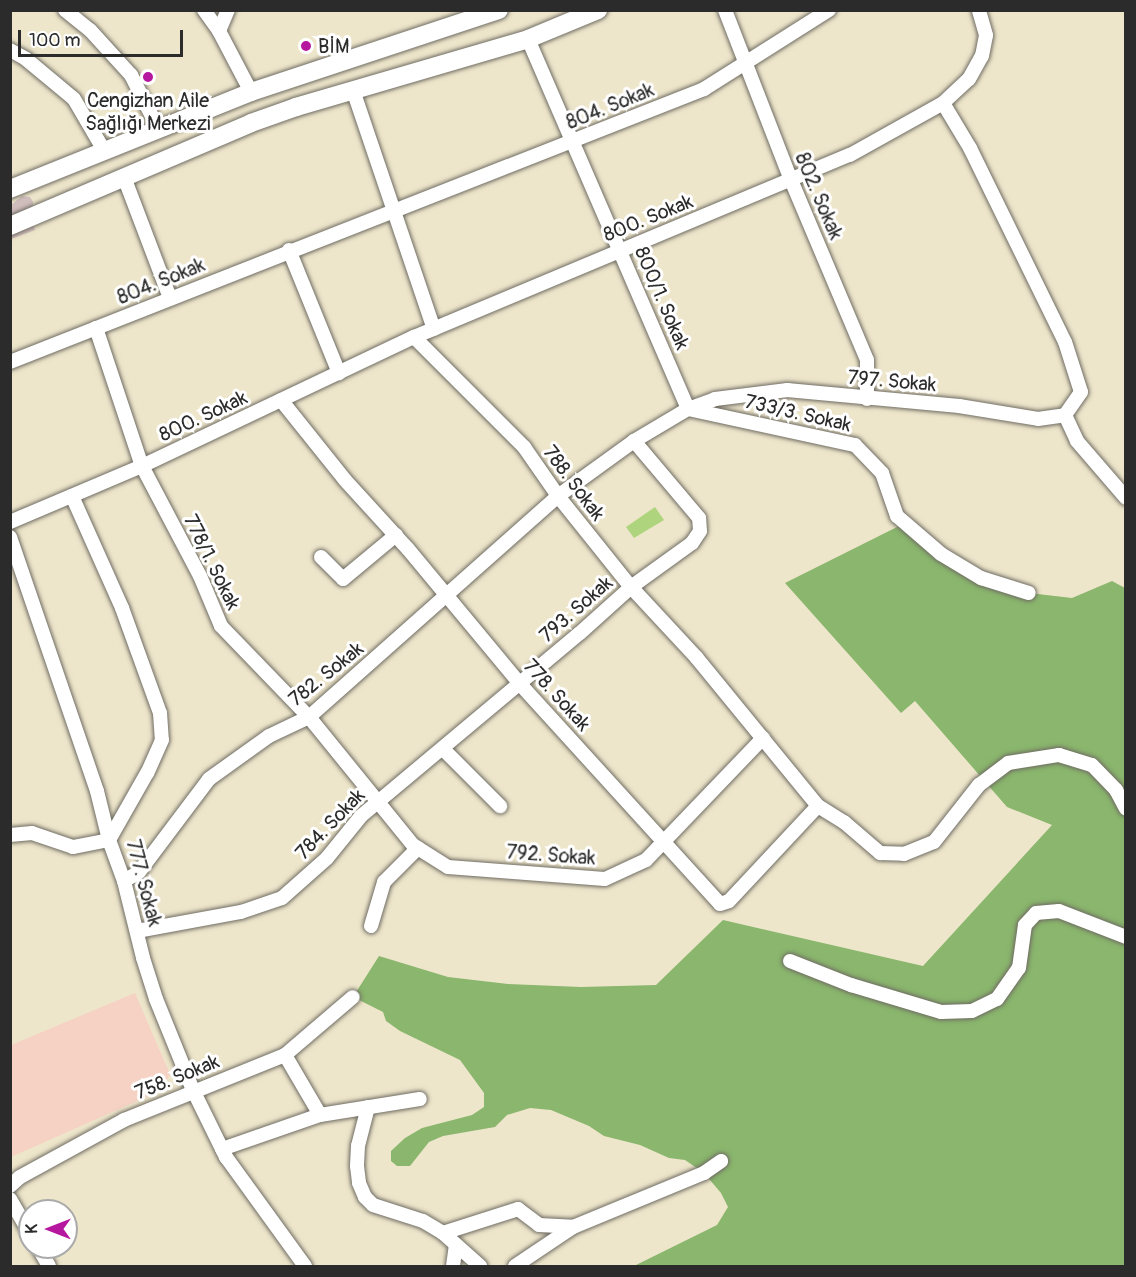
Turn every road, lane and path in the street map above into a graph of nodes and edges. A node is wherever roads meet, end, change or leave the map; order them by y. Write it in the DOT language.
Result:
graph roads {
  1 [pos="65,10"];
  2 [pos="204,10"];
  3 [pos="228,10"];
  4 [pos="499,10"];
  5 [pos="598,10"];
  6 [pos="724,10"];
  7 [pos="829,10"];
  8 [pos="979,10"];
  9 [pos="219,32"];
  10 [pos="528,39"];
  11 [pos="10,50"];
  12 [pos="745,65"];
  13 [pos="250,92"];
  14 [pos="354,93"];
  15 [pos="943,103"];
  16 [pos="159,130"];
  17 [pos="573,142"];
  18 [pos="105,152"];
  19 [pos="124,177"];
  20 [pos="791,180"];
  21 [pos="10,189"];
  22 [pos="393,210"];
  23 [pos="10,226"];
  24 [pos="621,249"];
  25 [pos="290,250"];
  26 [pos="170,298"];
  27 [pos="96,328"];
  28 [pos="434,329"];
  29 [pos="414,337"];
  30 [pos="10,362"];
  31 [pos="339,373"];
  32 [pos="867,399"];
  33 [pos="281,400"];
  34 [pos="688,409"];
  35 [pos="1065,416"];
  36 [pos="633,441"];
  37 [pos="141,466"];
  38 [pos="72,496"];
  39 [pos="558,496"];
  40 [pos="1125,498"];
  41 [pos="10,522"];
  42 [pos="396,535"];
  43 [pos="10,537"];
  44 [pos="321,557"];
  45 [pos="631,587"];
  46 [pos="1029,593"];
  47 [pos="447,597"];
  48 [pos="520,684"];
  49 [pos="309,717"];
  50 [pos="763,738"];
  51 [pos="443,749"];
  52 [pos="376,803"];
  53 [pos="500,806"];
  54 [pos="818,806"];
  55 [pos="1125,809"];
  56 [pos="10,835"];
  57 [pos="109,840"];
  58 [pos="663,841"];
  59 [pos="418,848"];
  60 [pos="124,880"];
  61 [pos="371,926"];
  62 [pos="137,931"];
  63 [pos="1125,937"];
  64 [pos="790,961"];
  65 [pos="353,998"];
  66 [pos="285,1055"];
  67 [pos="193,1090"];
  68 [pos="420,1099"];
  69 [pos="368,1107"];
  70 [pos="320,1114"];
  71 [pos="222,1149"];
  72 [pos="720,1161"];
  73 [pos="10,1186"];
  74 [pos="10,1198"];
  75 [pos="18,1212"];
  76 [pos="573,1227"];
  77 [pos="443,1233"];
  78 [pos="456,1245"];
  79 [pos="305,1266"];
  80 [pos="453,1266"];
  81 [pos="480,1266"];
  82 [pos="515,1266"];
  1 -- 16 [label="street"];
  2 -- 9 [label="street"];
  3 -- 9 [label="street"];
  4 -- 13 [label="main road"];
  5 -- 10 [label="main road"];
  6 -- 12 [label="street, 802. Sokak"];
  7 -- 12 [label="street, 804. Sokak"];
  8 -- 15 [label="street, 800. Sokak"];
  9 -- 13 [label="street"];
  10 -- 14 [label="main road"];
  10 -- 17 [label="street, 800/1. Sokak"];
  11 -- 18 [label="street"];
  12 -- 17 [label="street, 804. Sokak"];
  12 -- 20 [label="street, 802. Sokak"];
  13 -- 16 [label="main road"];
  14 -- 19 [label="main road"];
  14 -- 22 [label="street"];
  15 -- 20 [label="street, 800. Sokak"];
  15 -- 35 [label="street"];
  16 -- 18 [label="main road"];
  17 -- 22 [label="street, 804. Sokak"];
  17 -- 24 [label="street, 800/1. Sokak"];
  18 -- 21 [label="main road"];
  19 -- 23 [label="main road"];
  19 -- 26 [label="street"];
  20 -- 24 [label="street, 800. Sokak"];
  20 -- 32 [label="street, 802. Sokak"];
  22 -- 25 [label="street, 804. Sokak"];
  22 -- 28 [label="street"];
  24 -- 28 [label="street, 800. Sokak"];
  24 -- 34 [label="street, 800/1. Sokak"];
  25 -- 26 [label="street, 804. Sokak"];
  25 -- 31 [label="street"];
  26 -- 27 [label="street, 804. Sokak"];
  27 -- 30 [label="street, 804. Sokak"];
  27 -- 37 [label="street, 778/1. Sokak"];
  28 -- 29 [label="street, 800. Sokak"];
  29 -- 31 [label="street, 800. Sokak"];
  29 -- 39 [label="street, 788. Sokak"];
  31 -- 33 [label="street, 800. Sokak"];
  32 -- 34 [label="street, 797. Sokak"];
  32 -- 35 [label="street, 797. Sokak"];
  33 -- 37 [label="street, 800. Sokak"];
  33 -- 42 [label="street, 778. Sokak"];
  34 -- 36 [label="street"];
  34 -- 46 [label="street, 733/3. Sokak"];
  35 -- 40 [label="street"];
  36 -- 39 [label="street"];
  36 -- 45 [label="street, 793. Sokak"];
  37 -- 38 [label="street, 800. Sokak"];
  37 -- 49 [label="street, 778/1. Sokak"];
  38 -- 41 [label="street, 800. Sokak"];
  38 -- 57 [label="street, 777. Sokak"];
  39 -- 45 [label="street, 788. Sokak"];
  39 -- 47 [label="street, 782. Sokak"];
  42 -- 44 [label="street"];
  42 -- 47 [label="street, 778. Sokak"];
  43 -- 57 [label="street"];
  45 -- 48 [label="street, 793. Sokak"];
  45 -- 50 [label="street, 788. Sokak"];
  47 -- 48 [label="street, 778. Sokak"];
  47 -- 49 [label="street, 782. Sokak"];
  48 -- 51 [label="street, 784. Sokak"];
  48 -- 58 [label="street, 778. Sokak"];
  49 -- 52 [label="street, 778/1. Sokak"];
  49 -- 60 [label="street, 782. Sokak"];
  50 -- 54 [label="street"];
  50 -- 58 [label="street, 792. Sokak"];
  51 -- 52 [label="street, 784. Sokak"];
  51 -- 53 [label="street"];
  52 -- 59 [label="street, 792. Sokak"];
  52 -- 62 [label="street, 784. Sokak"];
  54 -- 55 [label="street"];
  54 -- 58 [label="street, 778. Sokak"];
  56 -- 57 [label="street"];
  57 -- 60 [label="street, 777. Sokak"];
  58 -- 59 [label="street, 792. Sokak"];
  59 -- 61 [label="street"];
  60 -- 62 [label="street, 777. Sokak"];
  62 -- 67 [label="street, 777. Sokak"];
  63 -- 64 [label="street"];
  65 -- 66 [label="street, 758. Sokak"];
  66 -- 67 [label="street, 758. Sokak"];
  66 -- 70 [label="street"];
  67 -- 71 [label="street, 777. Sokak"];
  67 -- 73 [label="street, 758. Sokak"];
  68 -- 69 [label="street"];
  69 -- 70 [label="street"];
  69 -- 77 [label="street"];
  70 -- 71 [label="street"];
  71 -- 79 [label="street, 777. Sokak"];
  72 -- 76 [label="street"];
  74 -- 75 [label="street"];
  76 -- 77 [label="street"];
  76 -- 82 [label="street"];
  77 -- 78 [label="street"];
  78 -- 80 [label="street"];
  78 -- 81 [label="street"];
}
